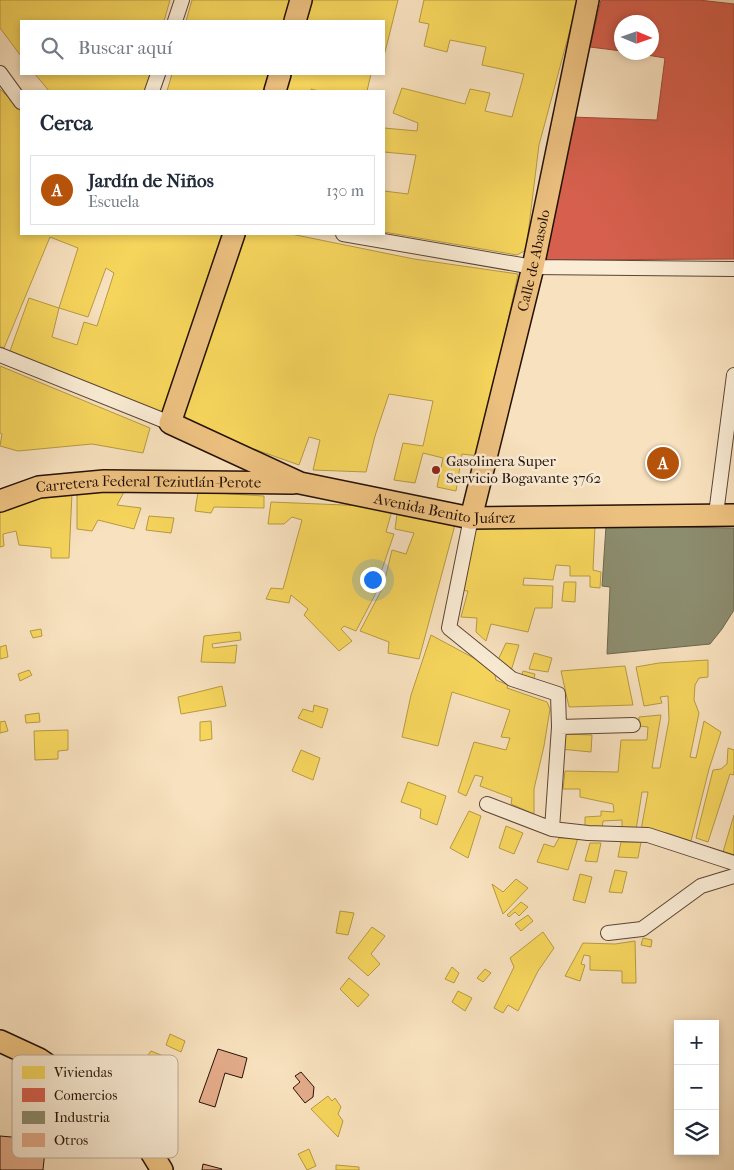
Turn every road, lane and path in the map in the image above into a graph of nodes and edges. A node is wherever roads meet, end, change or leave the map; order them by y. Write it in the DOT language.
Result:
graph roads {
  1 [pos="182,0"];
  2 [pos="301,0"];
  3 [pos="588,0"];
  4 [pos="175,20"];
  5 [pos="295,20"];
  6 [pos="0,73"];
  7 [pos="158,75"];
  8 [pos="280,75"];
  9 [pos="152,90"];
  10 [pos="275,90"];
  11 [pos="20,101"];
  12 [pos="234,235"];
  13 [pos="349,235"];
  14 [pos="533,267"];
  15 [pos="734,269"];
  16 [pos="0,355"];
  17 [pos="734,375"];
  18 [pos="170,423"];
  19 [pos="300,483"];
  20 [pos="0,501"];
  21 [pos="725,514"];
  22 [pos="471,518"];
  23 [pos="633,725"];
  24 [pos="560,727"];
  25 [pos="487,804"];
  26 [pos="552,829"];
  27 [pos="734,863"];
  28 [pos="734,876"];
  29 [pos="608,933"];
  30 [pos="0,1041"];
  31 [pos="30,1055"];
  32 [pos="155,1158"];
  33 [pos="162,1170"];
  1 -- 4 [label="street"];
  2 -- 5 [label="main road"];
  3 -- 14 [label="main road, Calle de Abasolo"];
  6 -- 11 [label="street"];
  7 -- 9 [label="street"];
  8 -- 10 [label="main road"];
  12 -- 18 [label="main road"];
  13 -- 14 [label="street"];
  14 -- 15 [label="street"];
  14 -- 22 [label="main road, Calle de Abasolo"];
  16 -- 18 [label="street, Avenida Benito Juárez"];
  17 -- 21 [label="street"];
  18 -- 19 [label="main road, Avenida Benito Juárez"];
  19 -- 20 [label="main road, Carretera Federal Teziutlán-Perote"];
  19 -- 22 [label="main road, Avenida Benito Juárez"];
  21 -- 22 [label="main road, Avenida Benito Juárez"];
  22 -- 24 [label="street"];
  23 -- 24 [label="street"];
  24 -- 26 [label="street"];
  25 -- 26 [label="street"];
  26 -- 27 [label="street"];
  28 -- 29 [label="street"];
  30 -- 31 [label="main road"];
  32 -- 33 [label="main road"];
}
